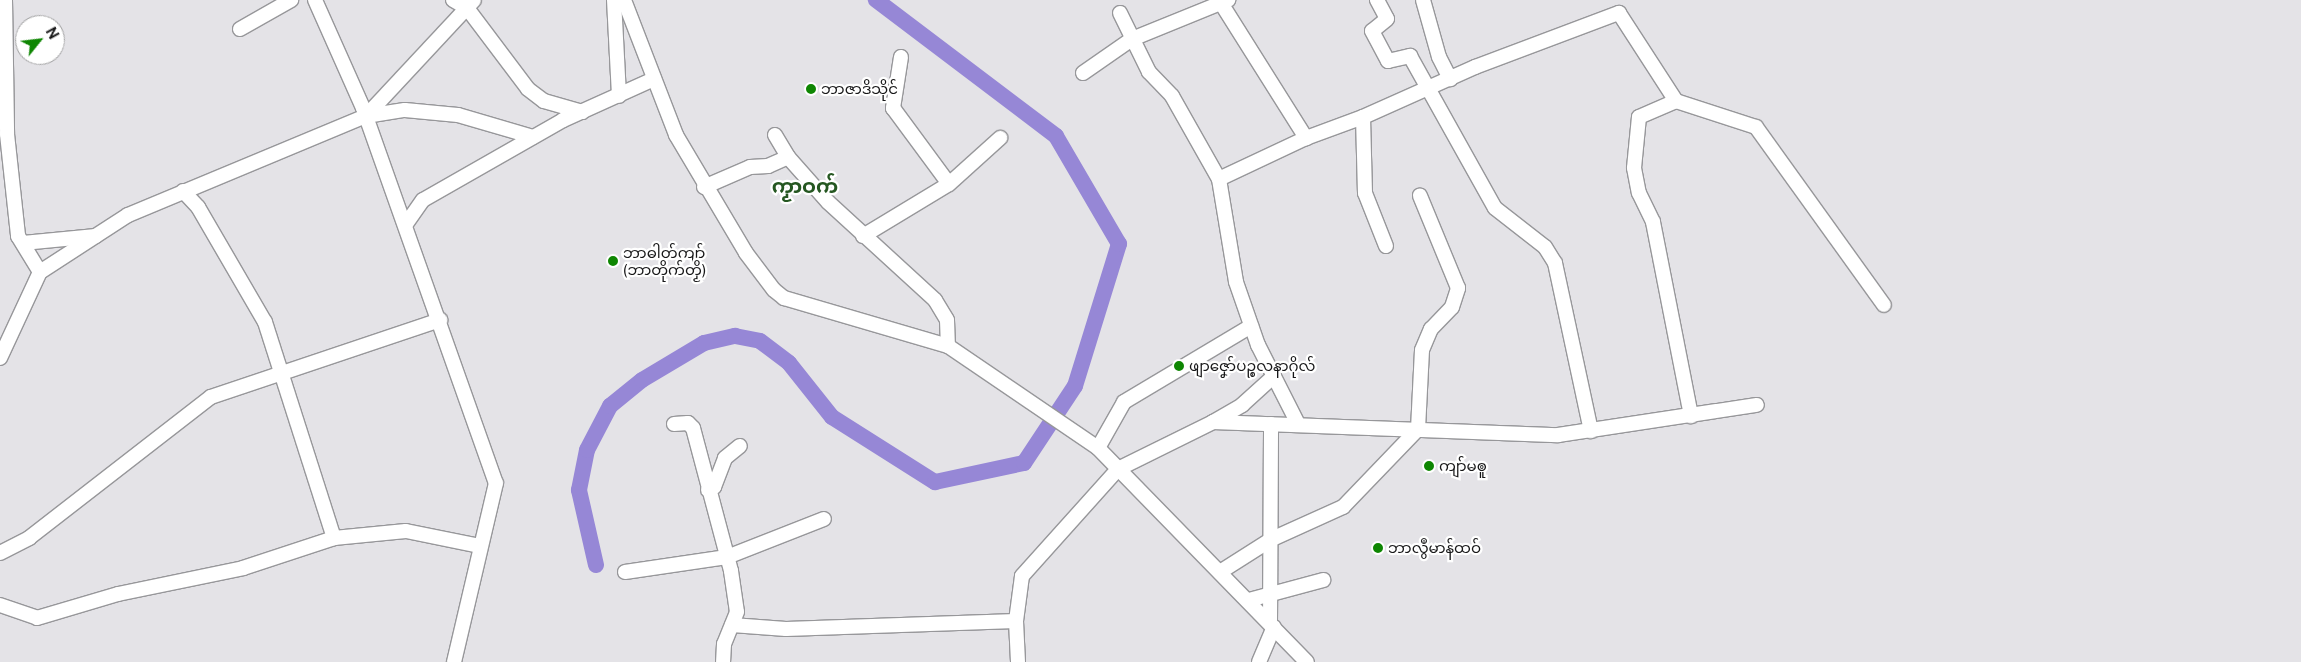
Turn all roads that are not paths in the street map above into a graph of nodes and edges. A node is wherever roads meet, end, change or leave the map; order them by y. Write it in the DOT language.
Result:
graph roads {
  1 [pos="5,0"];
  2 [pos="291,0"];
  3 [pos="315,0"];
  4 [pos="453,0"];
  5 [pos="614,0"];
  6 [pos="624,0"];
  7 [pos="1377,0"];
  8 [pos="1423,0"];
  9 [pos="1224,1"];
  10 [pos="470,4"];
  11 [pos="1120,12"];
  12 [pos="240,29"];
  13 [pos="1132,39"];
  14 [pos="901,57"];
  15 [pos="1083,74"];
  16 [pos="654,79"];
  17 [pos="1450,79"];
  18 [pos="1426,91"];
  19 [pos="619,96"];
  20 [pos="1676,101"];
  21 [pos="3,108"];
  22 [pos="583,112"];
  23 [pos="366,116"];
  24 [pos="1363,117"];
  25 [pos="775,135"];
  26 [pos="532,138"];
  27 [pos="1000,138"];
  28 [pos="1306,138"];
  29 [pos="788,157"];
  30 [pos="1219,179"];
  31 [pos="949,184"];
  32 [pos="704,187"];
  33 [pos="183,191"];
  34 [pos="1420,196"];
  35 [pos="406,224"];
  36 [pos="97,236"];
  37 [pos="864,236"];
  38 [pos="22,243"];
  39 [pos="1386,246"];
  40 [pos="40,272"];
  41 [pos="1884,305"];
  42 [pos="440,320"];
  43 [pos="1251,326"];
  44 [pos="948,346"];
  45 [pos="0,358"];
  46 [pos="283,372"];
  47 [pos="1274,376"];
  48 [pos="1757,405"];
  49 [pos="1691,416"];
  50 [pos="1213,422"];
  51 [pos="674,424"];
  52 [pos="1271,424"];
  53 [pos="1298,424"];
  54 [pos="1418,429"];
  55 [pos="1591,430"];
  56 [pos="740,446"];
  57 [pos="1098,448"];
  58 [pos="1118,468"];
  59 [pos="708,490"];
  60 [pos="824,519"];
  61 [pos="334,538"];
  62 [pos="1272,539"];
  63 [pos="480,546"];
  64 [pos="0,552"];
  65 [pos="727,557"];
  66 [pos="625,572"];
  67 [pos="1220,572"];
  68 [pos="1323,580"];
  69 [pos="1272,593"];
  70 [pos="1248,600"];
  71 [pos="0,605"];
  72 [pos="1016,621"];
  73 [pos="732,625"];
  74 [pos="1272,625"];
  75 [pos="454,662"];
  76 [pos="723,662"];
  77 [pos="1018,662"];
  78 [pos="1259,662"];
  79 [pos="1307,662"];
  1 -- 21 [label="street"];
  2 -- 12 [label="street"];
  3 -- 23 [label="street"];
  4 -- 10 [label="street"];
  5 -- 19 [label="street"];
  6 -- 16 [label="street"];
  7 -- 18 [label="street"];
  8 -- 17 [label="street"];
  9 -- 13 [label="street"];
  9 -- 28 [label="street"];
  10 -- 22 [label="street"];
  10 -- 23 [label="street"];
  11 -- 13 [label="street"];
  13 -- 15 [label="street"];
  13 -- 30 [label="street"];
  14 -- 31 [label="street"];
  16 -- 19 [label="street"];
  16 -- 32 [label="street"];
  17 -- 18 [label="street"];
  17 -- 20 [label="street"];
  18 -- 24 [label="street"];
  18 -- 55 [label="street"];
  19 -- 22 [label="street"];
  20 -- 41 [label="street"];
  20 -- 49 [label="street"];
  21 -- 38 [label="street"];
  22 -- 26 [label="street"];
  23 -- 26 [label="street"];
  23 -- 33 [label="street"];
  23 -- 35 [label="street"];
  24 -- 28 [label="street"];
  24 -- 39 [label="street"];
  25 -- 29 [label="street"];
  26 -- 35 [label="street"];
  27 -- 31 [label="street"];
  28 -- 30 [label="street"];
  29 -- 32 [label="street"];
  29 -- 37 [label="street"];
  30 -- 43 [label="street"];
  31 -- 37 [label="street"];
  32 -- 44 [label="street"];
  33 -- 36 [label="street"];
  33 -- 46 [label="street"];
  34 -- 54 [label="street"];
  35 -- 42 [label="street"];
  36 -- 38 [label="street"];
  36 -- 40 [label="street"];
  37 -- 44 [label="street"];
  38 -- 40 [label="street"];
  40 -- 45 [label="street"];
  42 -- 46 [label="street"];
  42 -- 63 [label="street"];
  43 -- 47 [label="street"];
  43 -- 57 [label="street"];
  44 -- 57 [label="street"];
  46 -- 61 [label="street"];
  46 -- 64 [label="street"];
  47 -- 50 [label="street"];
  47 -- 53 [label="street"];
  48 -- 49 [label="street"];
  49 -- 55 [label="street"];
  50 -- 52 [label="street"];
  50 -- 58 [label="street"];
  51 -- 59 [label="street"];
  52 -- 53 [label="street"];
  52 -- 62 [label="street"];
  53 -- 54 [label="street"];
  54 -- 55 [label="street"];
  54 -- 62 [label="street"];
  56 -- 59 [label="street"];
  57 -- 58 [label="street"];
  58 -- 67 [label="street"];
  58 -- 72 [label="street"];
  59 -- 65 [label="street"];
  60 -- 65 [label="street"];
  61 -- 63 [label="street"];
  61 -- 71 [label="street"];
  62 -- 67 [label="street"];
  62 -- 69 [label="street"];
  63 -- 75 [label="street"];
  65 -- 66 [label="street"];
  65 -- 73 [label="street"];
  67 -- 70 [label="street"];
  68 -- 69 [label="street"];
  69 -- 70 [label="street"];
  69 -- 74 [label="street"];
  70 -- 74 [label="street"];
  72 -- 73 [label="street"];
  72 -- 77 [label="street"];
  73 -- 76 [label="street"];
  74 -- 78 [label="street"];
  74 -- 79 [label="street"];
}
